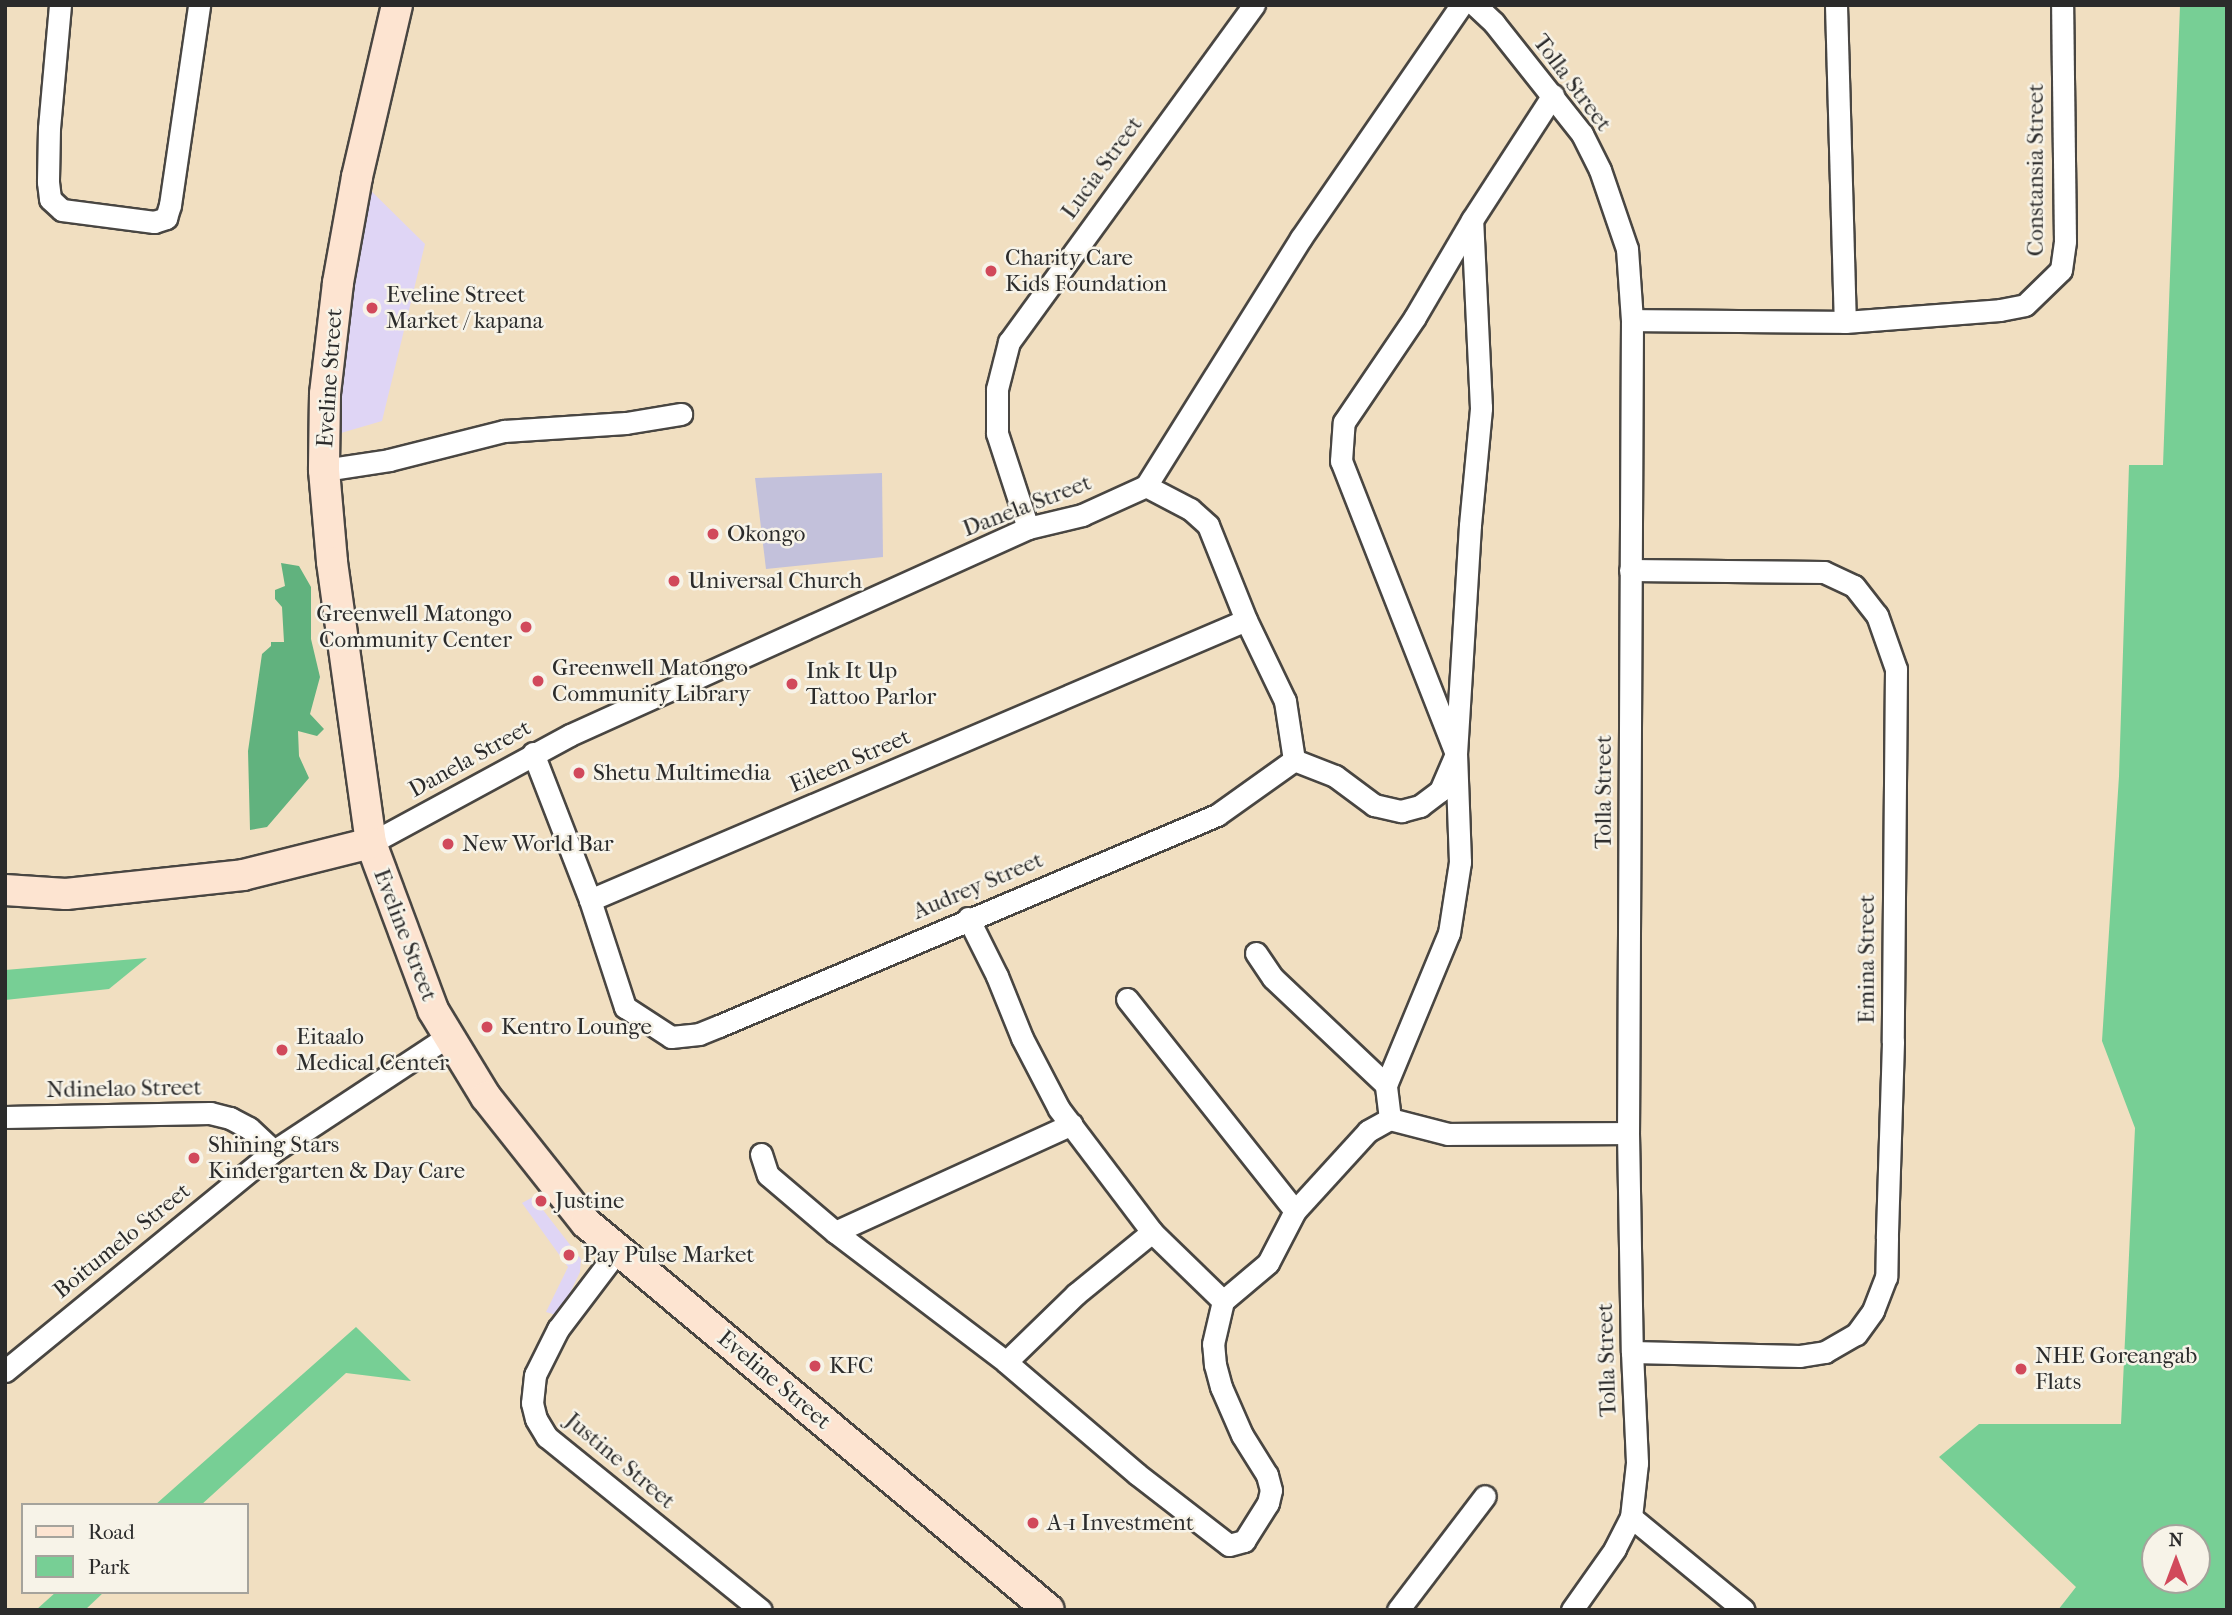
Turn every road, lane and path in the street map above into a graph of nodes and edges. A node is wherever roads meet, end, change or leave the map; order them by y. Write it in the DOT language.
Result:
graph roads {
  1 [pos="60,5"];
  2 [pos="199,5"];
  3 [pos="397,5"];
  4 [pos="1254,5"];
  5 [pos="1461,5"];
  6 [pos="1475,5"];
  7 [pos="1836,5"];
  8 [pos="2062,5"];
  9 [pos="1553,95"];
  10 [pos="1472,220"];
  11 [pos="1632,320"];
  12 [pos="1844,321"];
  13 [pos="681,414"];
  14 [pos="324,470"];
  15 [pos="1146,486"];
  16 [pos="1028,528"];
  17 [pos="1630,570"];
  18 [pos="1246,620"];
  19 [pos="533,753"];
  20 [pos="1456,754"];
  21 [pos="1294,760"];
  22 [pos="371,843"];
  23 [pos="5,890"];
  24 [pos="590,900"];
  25 [pos="968,918"];
  26 [pos="1256,953"];
  27 [pos="1127,999"];
  28 [pos="447,1037"];
  29 [pos="1386,1085"];
  30 [pos="5,1117"];
  31 [pos="1390,1119"];
  32 [pos="1072,1124"];
  33 [pos="1628,1133"];
  34 [pos="274,1151"];
  35 [pos="761,1154"];
  36 [pos="1295,1211"];
  37 [pos="835,1232"];
  38 [pos="1152,1232"];
  39 [pos="618,1250"];
  40 [pos="1223,1301"];
  41 [pos="1632,1352"];
  42 [pos="1006,1362"];
  43 [pos="5,1371"];
  44 [pos="1485,1496"];
  45 [pos="1631,1517"];
  46 [pos="761,1610"];
  47 [pos="1049,1610"];
  48 [pos="1398,1610"];
  49 [pos="1572,1610"];
  50 [pos="1744,1610"];
  1 -- 2 [label="street"];
  3 -- 14 [label="street, Eveline Street"];
  4 -- 16 [label="street, Lucia Street"];
  5 -- 15 [label="street"];
  6 -- 9 [label="street, Tolla Street"];
  7 -- 12 [label="street"];
  8 -- 12 [label="street, Constansia Street"];
  9 -- 10 [label="street"];
  9 -- 11 [label="street, Tolla Street"];
  10 -- 20 [label="street"];
  10 -- 20 [label="street"];
  11 -- 12 [label="street, Constansia Street"];
  11 -- 17 [label="street, Tolla Street"];
  13 -- 14 [label="street"];
  14 -- 22 [label="street, Eveline Street"];
  15 -- 16 [label="street, Danela Street"];
  15 -- 18 [label="street"];
  16 -- 19 [label="street, Danela Street"];
  17 -- 33 [label="street, Tolla Street"];
  17 -- 41 [label="street, Emina Street"];
  18 -- 21 [label="street"];
  18 -- 24 [label="street, Eileen Street"];
  19 -- 22 [label="street, Danela Street"];
  19 -- 24 [label="street, Audrey Street"];
  20 -- 21 [label="street"];
  20 -- 29 [label="street"];
  21 -- 25 [label="street, Audrey Street"];
  22 -- 23 [label="street"];
  22 -- 28 [label="street, Eveline Street"];
  24 -- 25 [label="street, Audrey Street"];
  25 -- 32 [label="street"];
  26 -- 29 [label="street"];
  27 -- 36 [label="street"];
  28 -- 34 [label="street, Boitumelo Street"];
  28 -- 39 [label="street, Eveline Street"];
  29 -- 31 [label="street"];
  30 -- 34 [label="street, Ndinelao Street"];
  31 -- 33 [label="street"];
  31 -- 36 [label="street"];
  32 -- 37 [label="street"];
  32 -- 38 [label="street"];
  33 -- 41 [label="street, Tolla Street"];
  34 -- 43 [label="street, Boitumelo Street"];
  35 -- 37 [label="street"];
  36 -- 40 [label="street"];
  37 -- 42 [label="street"];
  38 -- 40 [label="street"];
  38 -- 42 [label="street"];
  39 -- 46 [label="street, Justine Street"];
  39 -- 47 [label="street, Eveline Street"];
  40 -- 42 [label="street"];
  41 -- 45 [label="street, Tolla Street"];
  44 -- 48 [label="street"];
  45 -- 49 [label="street, Tolla Street"];
  45 -- 50 [label="street"];
}
